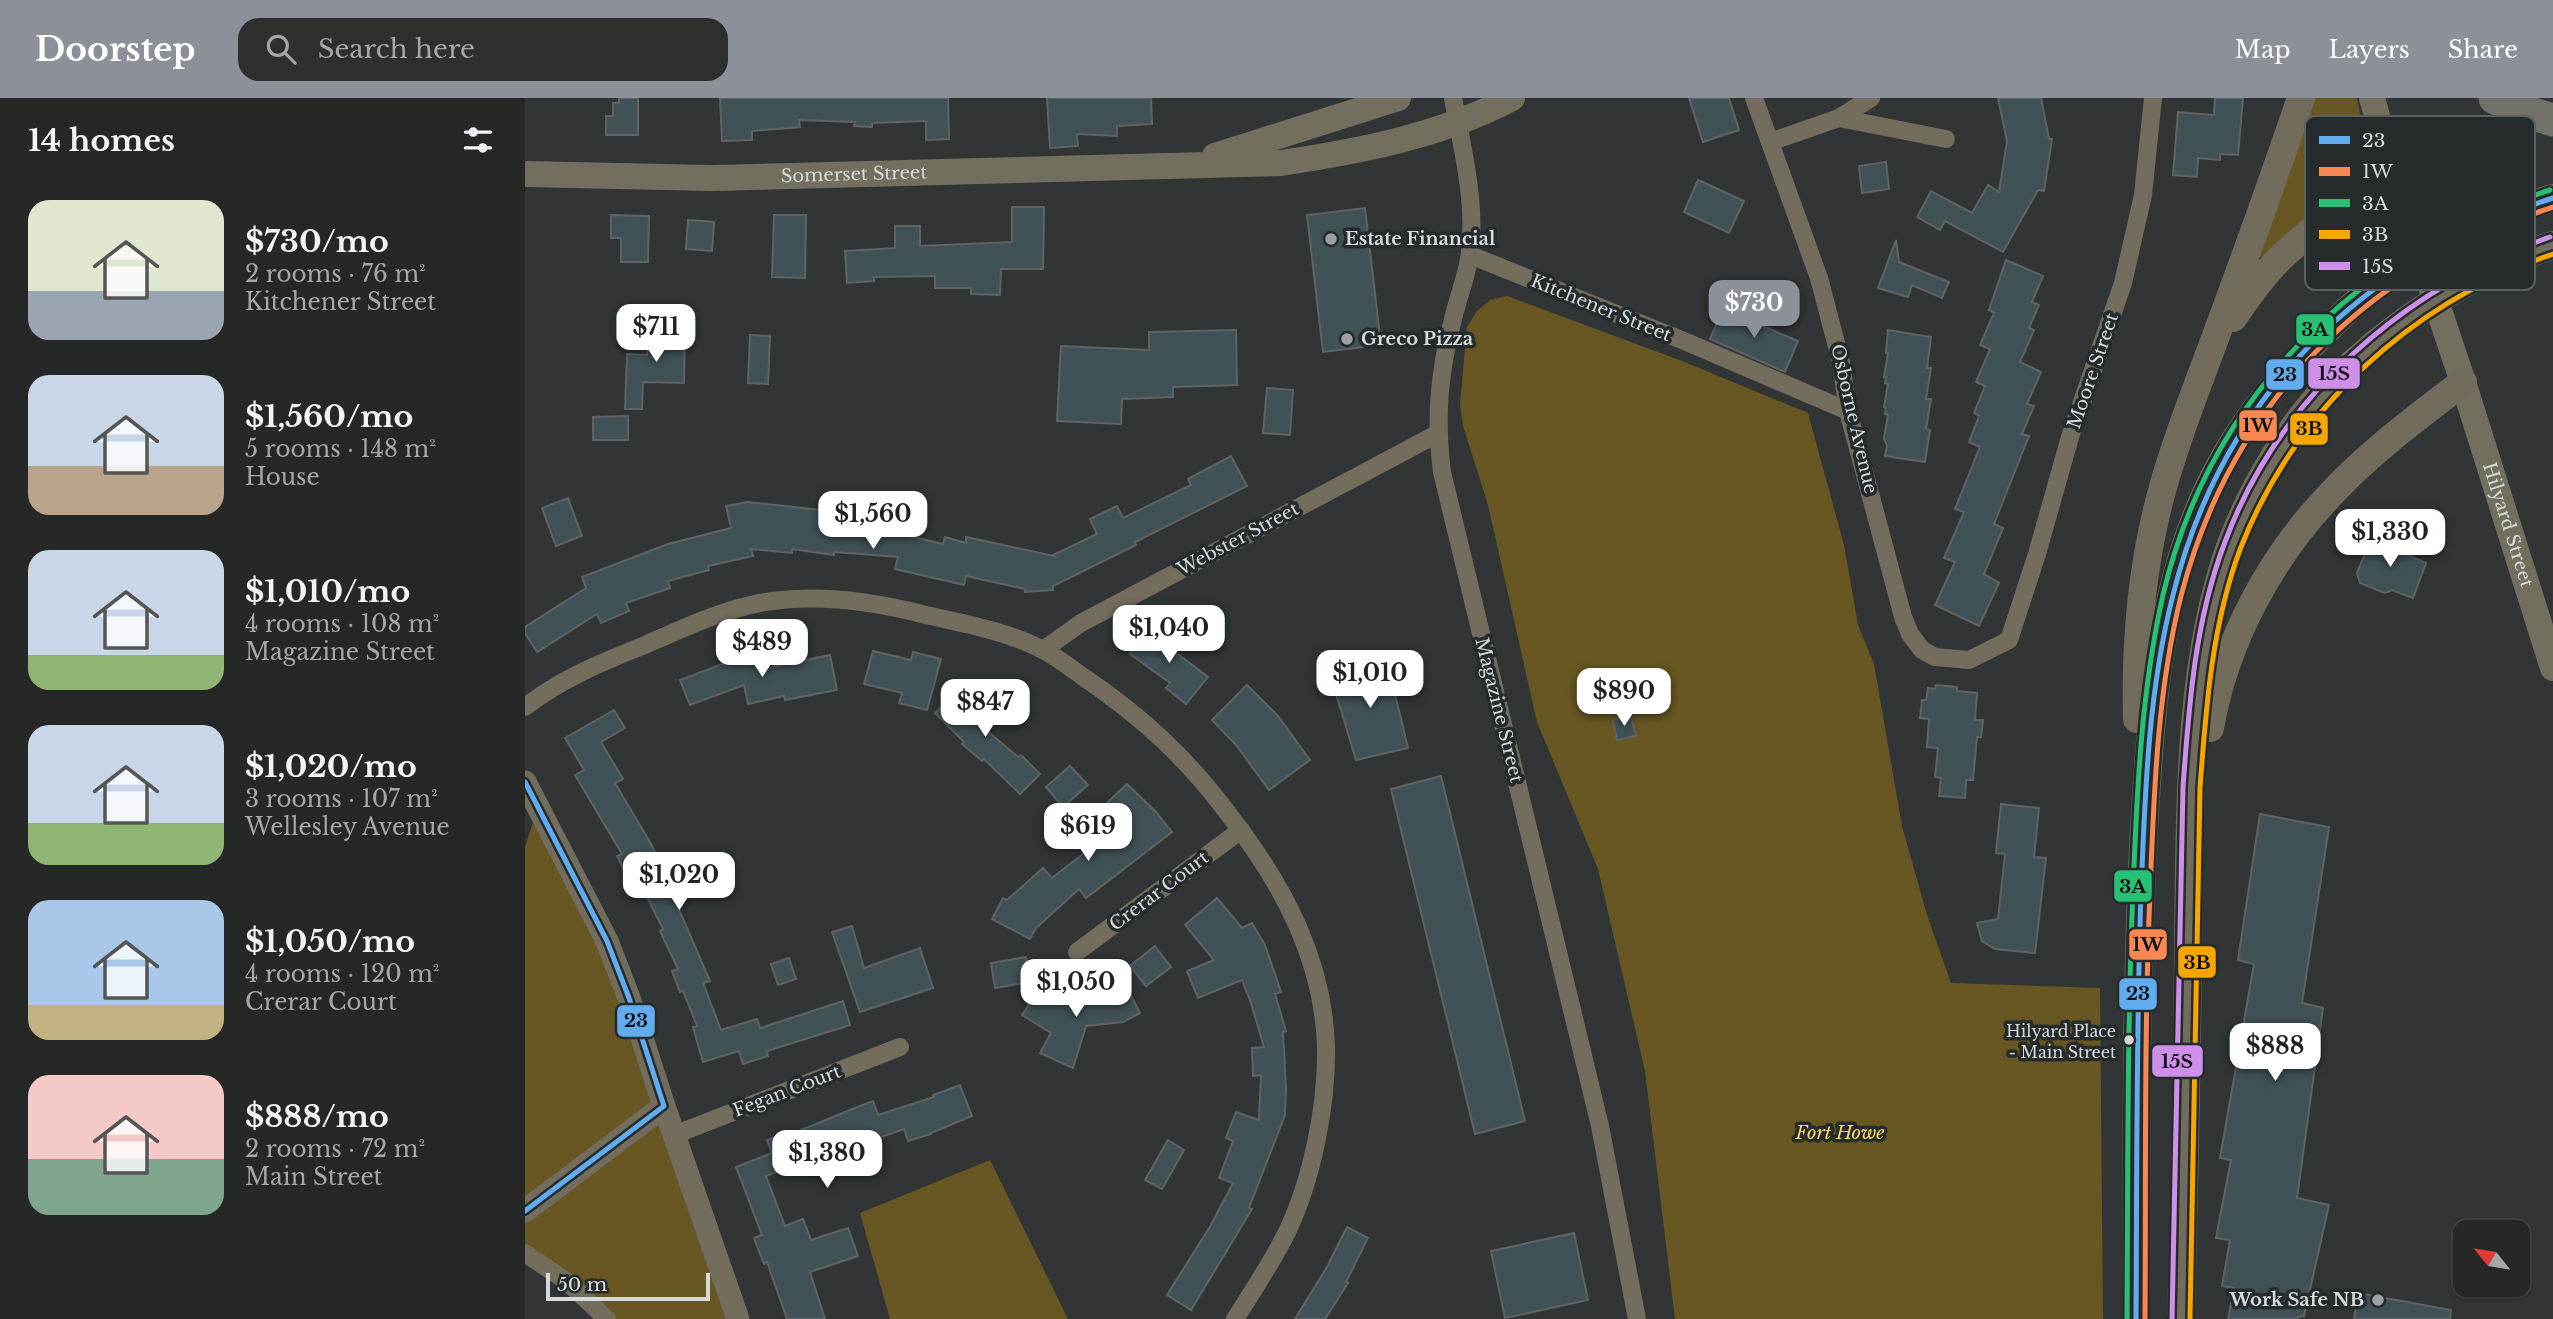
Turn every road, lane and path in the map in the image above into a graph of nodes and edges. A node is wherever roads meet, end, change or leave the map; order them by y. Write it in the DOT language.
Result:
graph roads {
  1 [pos="1398,98"];
  2 [pos="1453,98"];
  3 [pos="1512,98"];
  4 [pos="1754,98"];
  5 [pos="1871,98"];
  6 [pos="2153,98"];
  7 [pos="2301,98"];
  8 [pos="2372,98"];
  9 [pos="2495,98"];
  10 [pos="2377,116"];
  11 [pos="1839,118"];
  12 [pos="2553,120"];
  13 [pos="1458,124"];
  14 [pos="1946,139"];
  15 [pos="1770,142"];
  16 [pos="1183,165"];
  17 [pos="525,174"];
  18 [pos="2553,198"];
  19 [pos="2535,204"];
  20 [pos="2305,239"];
  21 [pos="2553,245"];
  22 [pos="2535,252"];
  23 [pos="1470,255"];
  24 [pos="2372,290"];
  25 [pos="2432,290"];
  26 [pos="2452,290"];
  27 [pos="2212,345"];
  28 [pos="2463,382"];
  29 [pos="1848,411"];
  30 [pos="1437,435"];
  31 [pos="2009,639"];
  32 [pos="1043,650"];
  33 [pos="2553,668"];
  34 [pos="525,707"];
  35 [pos="525,782"];
  36 [pos="1241,830"];
  37 [pos="2189,848"];
  38 [pos="2140,907"];
  39 [pos="1077,952"];
  40 [pos="900,1046"];
  41 [pos="664,1106"];
  42 [pos="674,1135"];
  43 [pos="525,1211"];
  44 [pos="525,1253"];
  45 [pos="607,1319"];
  46 [pos="738,1319"];
  47 [pos="1235,1319"];
  48 [pos="1637,1319"];
  49 [pos="2136,1319"];
  50 [pos="2181,1319"];
  1 -- 16 [label="main road, Somerset Street"];
  2 -- 13 [label="street, Magazine Street"];
  3 -- 13 [label="main road, Somerset Street"];
  4 -- 15 [label="street, Osborne Avenue"];
  5 -- 11 [label="street"];
  6 -- 31 [label="street, Moore Street"];
  7 -- 27 [label="main road"];
  8 -- 10 [label="main road, Hilyard Street"];
  9 -- 12 [label="highway"];
  11 -- 14 [label="street"];
  11 -- 15 [label="street"];
  13 -- 16 [label="main road, Somerset Street"];
  13 -- 23 [label="street, Magazine Street"];
  15 -- 29 [label="street, Osborne Avenue"];
  16 -- 17 [label="main road, Somerset Street"];
  18 -- 19 [label="main road, bridge"];
  20 -- 27 [label="main road"];
  21 -- 22 [label="main road, bridge"];
  23 -- 29 [label="street, Kitchener Street"];
  23 -- 30 [label="street, Magazine Street"];
  24 -- 38 [label="main road, bridge"];
  25 -- 28 [label="main road, Hilyard Street"];
  26 -- 37 [label="main road, bridge"];
  27 -- 38 [label="main road"];
  28 -- 33 [label="main road, Hilyard Street"];
  28 -- 37 [label="main road"];
  29 -- 31 [label="street, Osborne Avenue"];
  30 -- 32 [label="street, Webster Street"];
  30 -- 48 [label="street, Magazine Street"];
  32 -- 34 [label="street"];
  32 -- 36 [label="street"];
  35 -- 41 [label="street"];
  36 -- 39 [label="street, Crerar Court"];
  36 -- 47 [label="street"];
  37 -- 50 [label="main road"];
  38 -- 49 [label="main road"];
  40 -- 42 [label="street, Fegan Court"];
  41 -- 42 [label="street"];
  41 -- 43 [label="street"];
  42 -- 46 [label="street"];
  44 -- 45 [label="street"];
}
